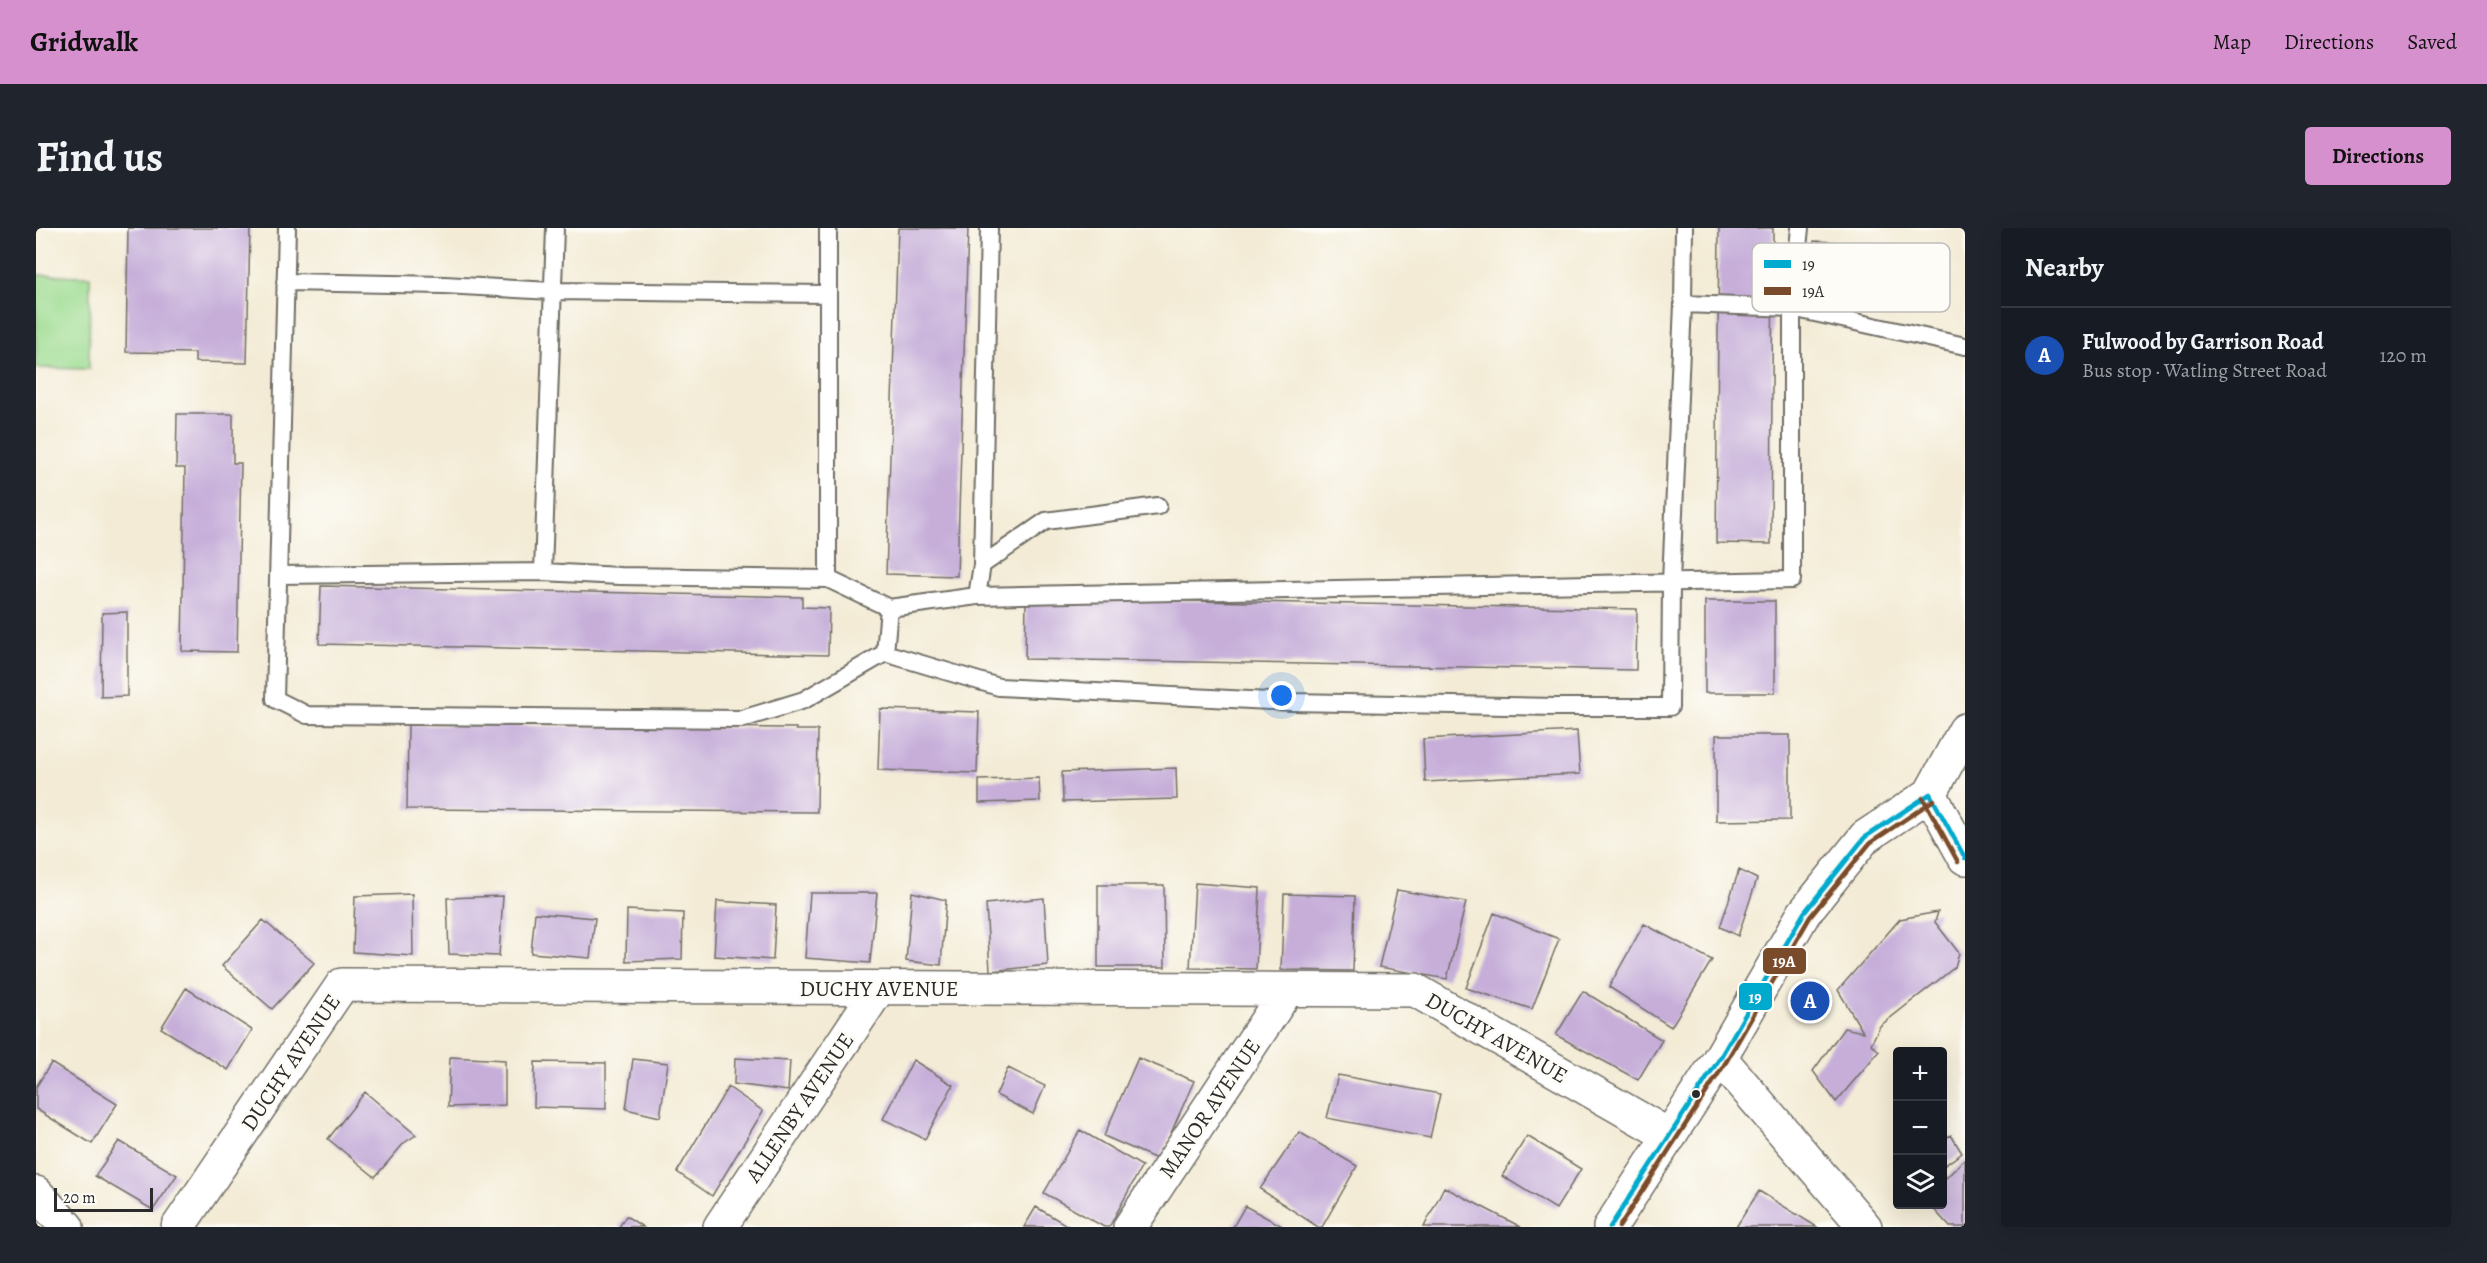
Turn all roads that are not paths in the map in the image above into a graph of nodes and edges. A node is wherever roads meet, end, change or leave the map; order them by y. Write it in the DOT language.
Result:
graph roads {
  1 [pos="287,228"];
  2 [pos="555,228"];
  3 [pos="828,228"];
  4 [pos="989,228"];
  5 [pos="1684,228"];
  6 [pos="1800,228"];
  7 [pos="1798,243"];
  8 [pos="285,282"];
  9 [pos="552,291"];
  10 [pos="828,294"];
  11 [pos="1683,304"];
  12 [pos="1752,307"];
  13 [pos="1792,312"];
  14 [pos="1810,312"];
  15 [pos="1965,346"];
  16 [pos="1158,506"];
  17 [pos="982,565"];
  18 [pos="543,572"];
  19 [pos="278,574"];
  20 [pos="828,579"];
  21 [pos="1671,582"];
  22 [pos="978,596"];
  23 [pos="889,608"];
  24 [pos="885,653"];
  25 [pos="1965,730"];
  26 [pos="1930,794"];
  27 [pos="1965,858"];
  28 [pos="879,988"];
  29 [pos="1287,990"];
  30 [pos="1720,1058"];
  31 [pos="1670,1136"];
  32 [pos="36,1193"];
  33 [pos="64,1226"];
  34 [pos="178,1227"];
  35 [pos="720,1227"];
  36 [pos="1130,1227"];
  37 [pos="1610,1227"];
  38 [pos="1865,1227"];
  1 -- 8 [label="lane"];
  2 -- 9 [label="lane"];
  3 -- 10 [label="lane"];
  4 -- 17 [label="lane"];
  5 -- 11 [label="lane"];
  6 -- 7 [label="lane"];
  8 -- 9 [label="lane"];
  8 -- 19 [label="lane"];
  9 -- 10 [label="lane"];
  9 -- 18 [label="lane"];
  10 -- 20 [label="lane"];
  11 -- 12 [label="lane"];
  11 -- 21 [label="lane"];
  13 -- 21 [label="lane"];
  14 -- 15 [label="lane"];
  16 -- 17 [label="lane"];
  17 -- 22 [label="lane"];
  18 -- 19 [label="lane"];
  18 -- 20 [label="lane"];
  19 -- 24 [label="lane"];
  20 -- 23 [label="lane"];
  21 -- 22 [label="lane"];
  21 -- 24 [label="lane"];
  22 -- 23 [label="lane"];
  23 -- 24 [label="lane"];
  25 -- 26 [label="street"];
  26 -- 27 [label="street"];
  26 -- 30 [label="street"];
  28 -- 29 [label="street, DUCHY AVENUE"];
  28 -- 34 [label="street, DUCHY AVENUE"];
  28 -- 35 [label="street, ALLENBY AVENUE"];
  29 -- 31 [label="street, DUCHY AVENUE"];
  29 -- 36 [label="street, MANOR AVENUE"];
  30 -- 31 [label="street"];
  30 -- 38 [label="street"];
  31 -- 37 [label="street"];
  32 -- 33 [label="street"];
}
